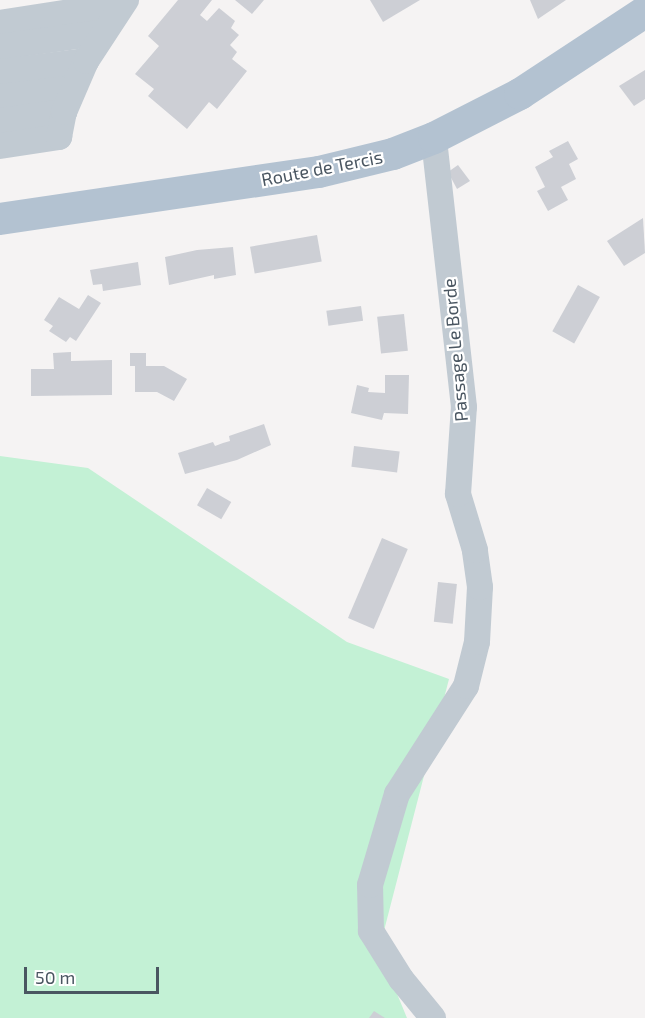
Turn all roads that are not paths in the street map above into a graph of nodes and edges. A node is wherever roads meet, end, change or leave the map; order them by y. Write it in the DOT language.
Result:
graph roads {
  1 [pos="121,1"];
  2 [pos="645,12"];
  3 [pos="0,23"];
  4 [pos="104,32"];
  5 [pos="0,47"];
  6 [pos="86,61"];
  7 [pos="0,72"];
  8 [pos="73,88"];
  9 [pos="0,97"];
  10 [pos="64,112"];
  11 [pos="0,121"];
  12 [pos="434,138"];
  13 [pos="0,146"];
  14 [pos="0,219"];
  15 [pos="433,1018"];
  1 -- 3 [label="street"];
  1 -- 4 [label="street"];
  2 -- 12 [label="main road, Route de Tercis"];
  4 -- 5 [label="street"];
  4 -- 6 [label="street"];
  6 -- 7 [label="street"];
  6 -- 8 [label="street"];
  8 -- 9 [label="street"];
  8 -- 10 [label="street"];
  10 -- 11 [label="street"];
  10 -- 13 [label="street"];
  12 -- 14 [label="main road, Route de Tercis"];
  12 -- 15 [label="street, Passage Le Borde"];
}
